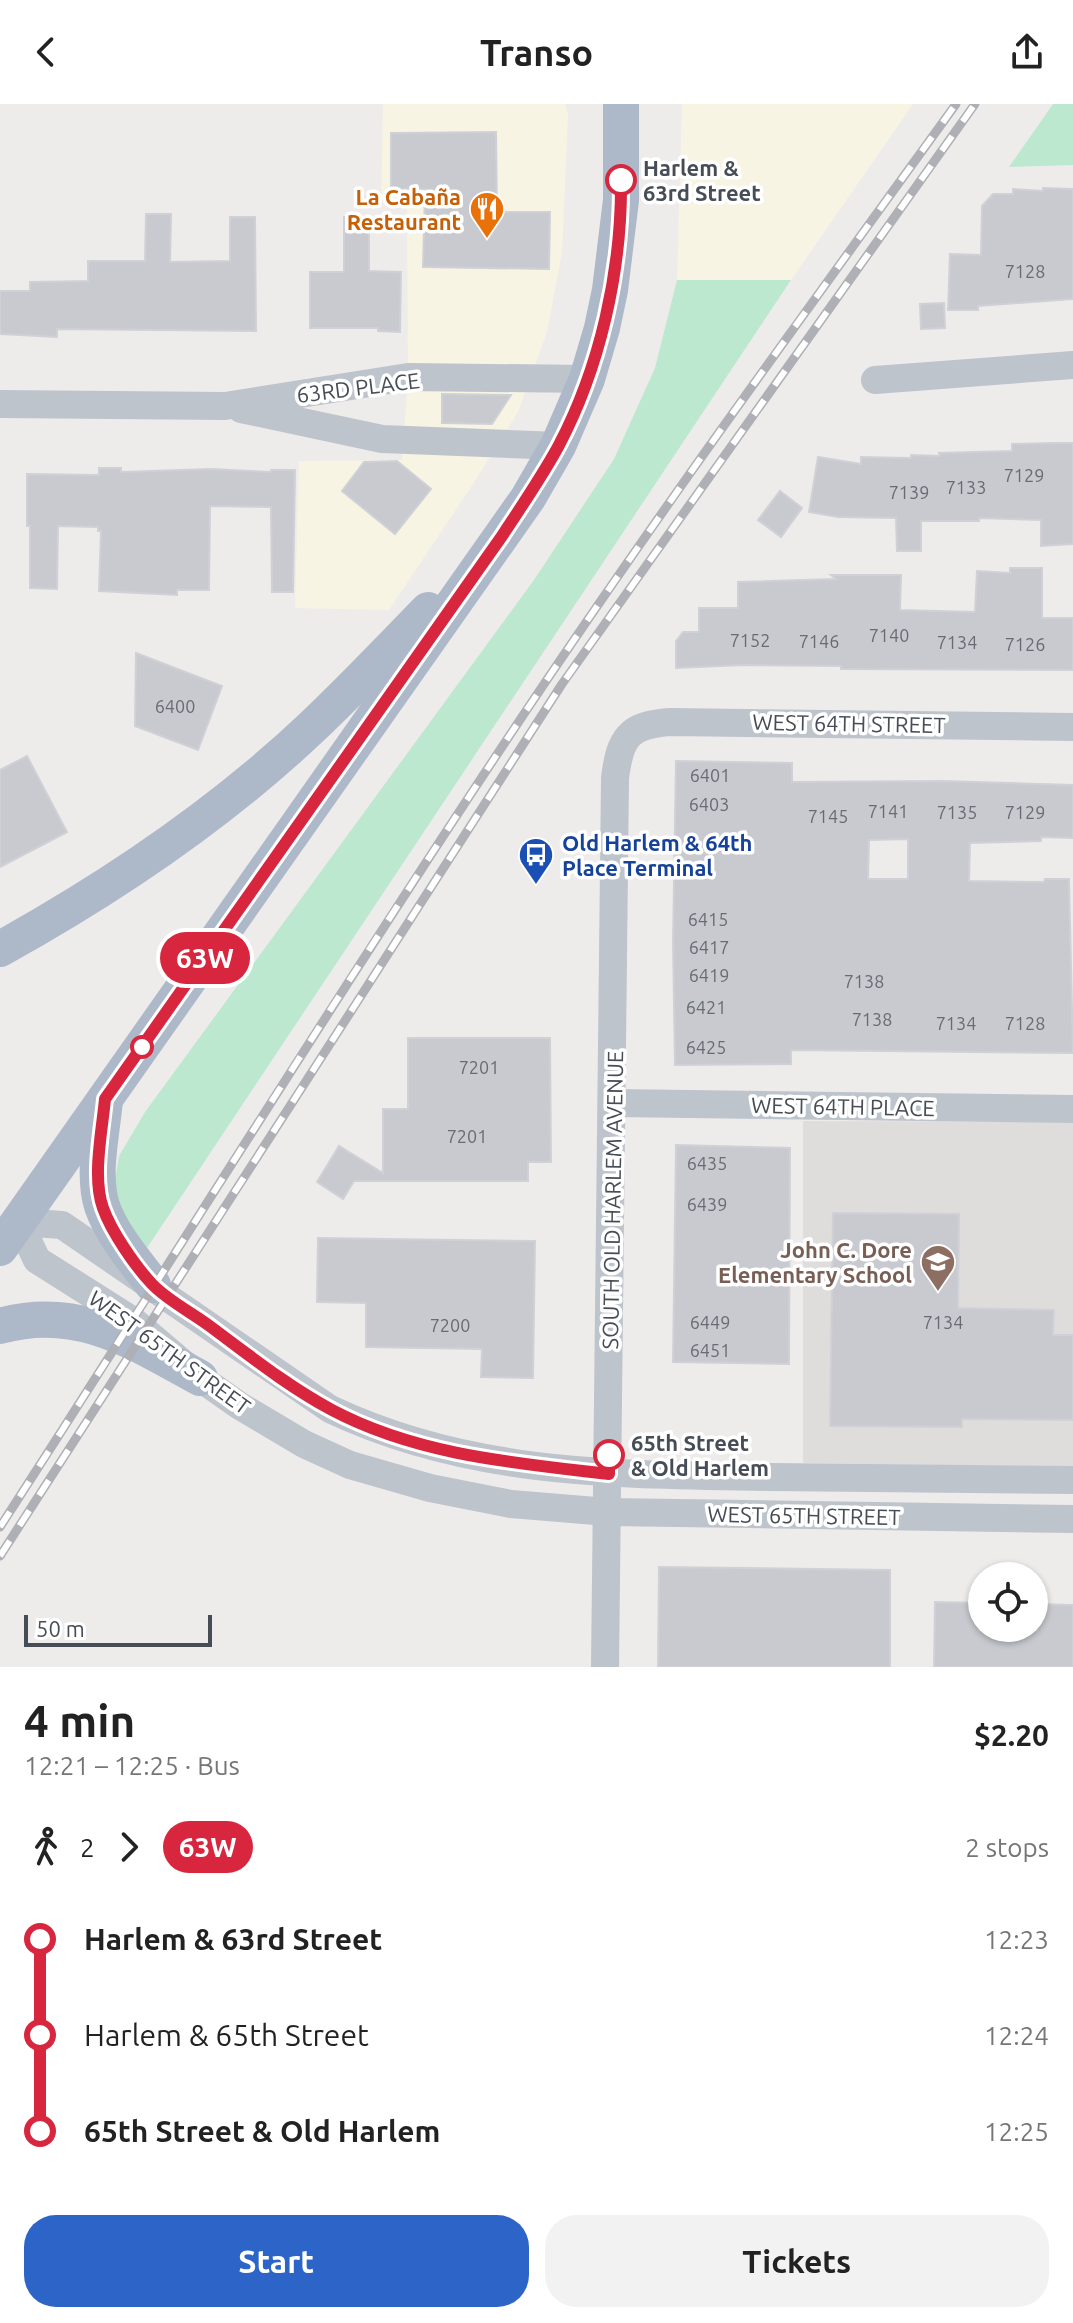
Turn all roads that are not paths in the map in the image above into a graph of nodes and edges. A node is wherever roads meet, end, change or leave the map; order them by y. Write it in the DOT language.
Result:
graph roads {
  1 [pos="621,104"];
  2 [pos="1073,365"];
  3 [pos="587,379"];
  4 [pos="875,380"];
  5 [pos="0,404"];
  6 [pos="225,406"];
  7 [pos="558,446"];
  8 [pos="488,555"];
  9 [pos="1073,727"];
  10 [pos="628,736"];
  11 [pos="0,949"];
  12 [pos="105,1099"];
  13 [pos="614,1103"];
  14 [pos="1073,1109"];
  15 [pos="6,1228"];
  16 [pos="153,1285"];
  17 [pos="0,1326"];
  18 [pos="200,1378"];
  19 [pos="609,1474"];
  20 [pos="1073,1480"];
  21 [pos="608,1512"];
  22 [pos="1073,1519"];
  23 [pos="605,1667"];
  1 -- 3 [label="main road"];
  2 -- 4 [label="street"];
  3 -- 6 [label="street, 63RD PLACE"];
  3 -- 7 [label="main road"];
  5 -- 6 [label="street, 63RD PLACE"];
  6 -- 7 [label="street, 63RD PLACE"];
  7 -- 8 [label="main road"];
  8 -- 11 [label="main road"];
  8 -- 12 [label="main road"];
  9 -- 10 [label="street, WEST 64TH STREET"];
  10 -- 13 [label="street, SOUTH OLD HARLEM AVENUE"];
  12 -- 15 [label="main road"];
  12 -- 16 [label="main road"];
  13 -- 14 [label="street, WEST 64TH PLACE"];
  13 -- 19 [label="street, SOUTH OLD HARLEM AVENUE"];
  15 -- 16 [label="street, WEST 65TH STREET"];
  15 -- 18 [label="street, WEST 65TH STREET"];
  16 -- 19 [label="street, WEST 65TH STREET"];
  17 -- 18 [label="main road"];
  18 -- 21 [label="street, WEST 65TH STREET"];
  19 -- 20 [label="street, WEST 65TH STREET"];
  19 -- 21 [label="street, SOUTH OLD HARLEM AVENUE"];
  21 -- 22 [label="street, WEST 65TH STREET"];
  21 -- 23 [label="street, SOUTH OLD HARLEM AVENUE"];
}
